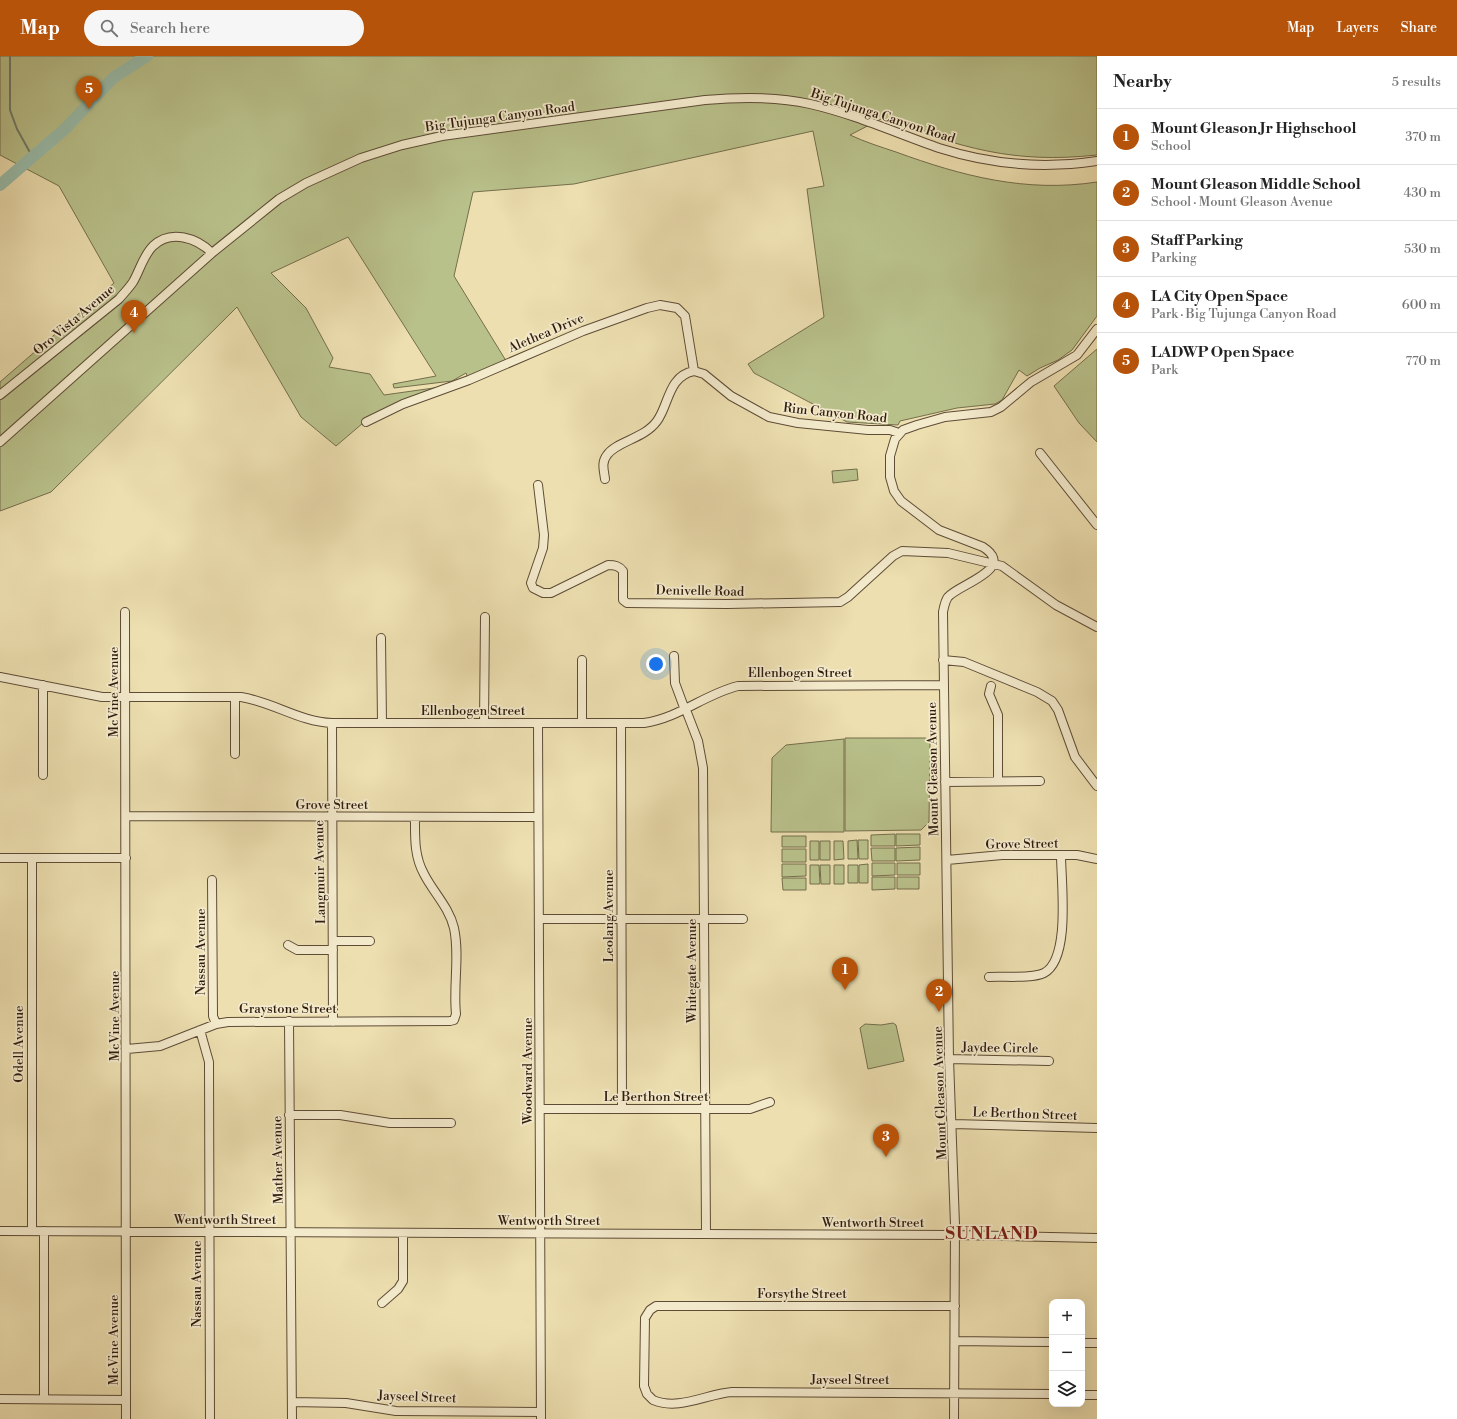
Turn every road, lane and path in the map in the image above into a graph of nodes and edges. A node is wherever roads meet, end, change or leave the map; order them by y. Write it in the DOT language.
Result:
graph roads {
  1 [pos="1097,161"];
  2 [pos="212,253"];
  3 [pos="1097,329"];
  4 [pos="694,371"];
  5 [pos="0,395"];
  6 [pos="366,422"];
  7 [pos="899,433"];
  8 [pos="0,442"];
  9 [pos="1040,453"];
  10 [pos="605,479"];
  11 [pos="538,485"];
  12 [pos="1097,525"];
  13 [pos="993,564"];
  14 [pos="125,612"];
  15 [pos="485,617"];
  16 [pos="1097,628"];
  17 [pos="381,638"];
  18 [pos="674,656"];
  19 [pos="582,660"];
  20 [pos="943,660"];
  21 [pos="0,677"];
  22 [pos="43,685"];
  23 [pos="943,685"];
  24 [pos="992,686"];
  25 [pos="126,697"];
  26 [pos="235,697"];
  27 [pos="685,710"];
  28 [pos="332,723"];
  29 [pos="382,723"];
  30 [pos="484,723"];
  31 [pos="538,723"];
  32 [pos="582,723"];
  33 [pos="621,723"];
  34 [pos="235,754"];
  35 [pos="43,775"];
  36 [pos="1040,780"];
  37 [pos="998,781"];
  38 [pos="946,782"];
  39 [pos="1097,786"];
  40 [pos="127,816"];
  41 [pos="332,817"];
  42 [pos="415,817"];
  43 [pos="538,817"];
  44 [pos="1061,855"];
  45 [pos="0,858"];
  46 [pos="32,858"];
  47 [pos="126,858"];
  48 [pos="1097,859"];
  49 [pos="947,860"];
  50 [pos="212,880"];
  51 [pos="704,919"];
  52 [pos="743,919"];
  53 [pos="539,920"];
  54 [pos="621,920"];
  55 [pos="333,941"];
  56 [pos="370,941"];
  57 [pos="288,945"];
  58 [pos="333,950"];
  59 [pos="989,977"];
  60 [pos="289,1021"];
  61 [pos="333,1022"];
  62 [pos="216,1024"];
  63 [pos="200,1030"];
  64 [pos="127,1048"];
  65 [pos="949,1059"];
  66 [pos="1049,1061"];
  67 [pos="770,1102"];
  68 [pos="622,1108"];
  69 [pos="540,1109"];
  70 [pos="705,1109"];
  71 [pos="289,1115"];
  72 [pos="451,1123"];
  73 [pos="953,1124"];
  74 [pos="1097,1128"];
  75 [pos="0,1231"];
  76 [pos="32,1231"];
  77 [pos="44,1231"];
  78 [pos="126,1232"];
  79 [pos="209,1232"];
  80 [pos="291,1232"];
  81 [pos="402,1232"];
  82 [pos="541,1233"];
  83 [pos="706,1234"];
  84 [pos="955,1235"];
  85 [pos="1097,1238"];
  86 [pos="382,1303"];
  87 [pos="955,1306"];
  88 [pos="955,1341"];
  89 [pos="1049,1342"];
  90 [pos="1085,1343"];
  91 [pos="1097,1343"];
  92 [pos="954,1392"];
  93 [pos="1049,1394"];
  94 [pos="1085,1395"];
  95 [pos="1097,1395"];
  96 [pos="650,1398"];
  97 [pos="0,1399"];
  98 [pos="44,1399"];
  99 [pos="126,1400"];
  100 [pos="292,1402"];
  101 [pos="541,1415"];
  102 [pos="126,1419"];
  103 [pos="210,1419"];
  104 [pos="292,1419"];
  105 [pos="954,1419"];
  1 -- 2 [label="street, Big Tujunga Canyon Road"];
  2 -- 5 [label="street, Oro Vista Avenue"];
  2 -- 8 [label="street, Big Tujunga Canyon Road"];
  3 -- 7 [label="street"];
  4 -- 6 [label="street, Alethea Drive"];
  4 -- 7 [label="street, Rim Canyon Road"];
  4 -- 10 [label="street"];
  7 -- 13 [label="street"];
  9 -- 12 [label="street"];
  11 -- 13 [label="street, Denivelle Road"];
  13 -- 16 [label="street"];
  13 -- 20 [label="street, Mount Gleason Avenue"];
  14 -- 25 [label="street, McVine Avenue"];
  15 -- 30 [label="street"];
  17 -- 29 [label="street"];
  18 -- 27 [label="street, Whitegate Avenue"];
  19 -- 32 [label="street"];
  20 -- 23 [label="street, Mount Gleason Avenue"];
  20 -- 39 [label="street"];
  21 -- 22 [label="street, Ellenbogen Street"];
  22 -- 25 [label="street, Ellenbogen Street"];
  22 -- 35 [label="street"];
  23 -- 27 [label="street, Ellenbogen Street"];
  23 -- 38 [label="street, Mount Gleason Avenue"];
  24 -- 37 [label="street"];
  25 -- 26 [label="street, Ellenbogen Street"];
  25 -- 40 [label="street, McVine Avenue"];
  26 -- 28 [label="street, Ellenbogen Street"];
  26 -- 34 [label="street"];
  27 -- 33 [label="street, Ellenbogen Street"];
  27 -- 51 [label="street, Whitegate Avenue"];
  28 -- 29 [label="street, Ellenbogen Street"];
  28 -- 41 [label="street, Langmuir Avenue"];
  29 -- 30 [label="street, Ellenbogen Street"];
  30 -- 31 [label="street, Ellenbogen Street"];
  31 -- 32 [label="street, Ellenbogen Street"];
  31 -- 43 [label="street, Woodward Avenue"];
  32 -- 33 [label="street, Ellenbogen Street"];
  33 -- 54 [label="street, Leolang Avenue"];
  36 -- 37 [label="street"];
  37 -- 38 [label="street"];
  38 -- 49 [label="street, Mount Gleason Avenue"];
  40 -- 41 [label="street, Grove Street"];
  40 -- 47 [label="street, McVine Avenue"];
  41 -- 42 [label="street, Grove Street"];
  41 -- 55 [label="street, Langmuir Avenue"];
  42 -- 43 [label="street, Grove Street"];
  42 -- 61 [label="street, Graystone Street"];
  43 -- 53 [label="street, Woodward Avenue"];
  44 -- 48 [label="street, Grove Street"];
  44 -- 49 [label="street, Grove Street"];
  44 -- 59 [label="street"];
  45 -- 46 [label="street"];
  46 -- 47 [label="street"];
  46 -- 76 [label="street, Odell Avenue"];
  47 -- 64 [label="street, McVine Avenue"];
  49 -- 65 [label="street, Mount Gleason Avenue"];
  50 -- 62 [label="street, Nassau Avenue"];
  51 -- 52 [label="street"];
  51 -- 54 [label="street"];
  51 -- 70 [label="street, Whitegate Avenue"];
  53 -- 54 [label="street"];
  53 -- 69 [label="street, Woodward Avenue"];
  54 -- 68 [label="street, Leolang Avenue"];
  55 -- 56 [label="street"];
  55 -- 58 [label="street, Langmuir Avenue"];
  57 -- 58 [label="street"];
  58 -- 61 [label="street, Langmuir Avenue"];
  60 -- 61 [label="street, Graystone Street"];
  60 -- 62 [label="street, Graystone Street"];
  60 -- 71 [label="street, Mather Avenue"];
  62 -- 63 [label="street, Graystone Street"];
  63 -- 64 [label="street, Graystone Street"];
  63 -- 79 [label="street, Nassau Avenue"];
  64 -- 78 [label="street, McVine Avenue"];
  65 -- 66 [label="street, Jaydee Circle"];
  65 -- 73 [label="street, Mount Gleason Avenue"];
  67 -- 70 [label="street, Le Berthon Street"];
  68 -- 69 [label="street, Le Berthon Street"];
  68 -- 70 [label="street, Le Berthon Street"];
  69 -- 82 [label="street, Woodward Avenue"];
  70 -- 83 [label="street, Whitegate Avenue"];
  71 -- 72 [label="street"];
  71 -- 80 [label="street, Mather Avenue"];
  73 -- 74 [label="street, Le Berthon Street"];
  73 -- 84 [label="street, Mount Gleason Avenue"];
  75 -- 76 [label="street, Wentworth Street"];
  76 -- 77 [label="street, Wentworth Street"];
  77 -- 78 [label="street, Wentworth Street"];
  77 -- 98 [label="street"];
  78 -- 79 [label="street, Wentworth Street"];
  78 -- 99 [label="street, McVine Avenue"];
  79 -- 80 [label="street, Wentworth Street"];
  79 -- 103 [label="street, Nassau Avenue"];
  80 -- 81 [label="street, Wentworth Street"];
  80 -- 100 [label="street, Mather Avenue"];
  81 -- 82 [label="street, Wentworth Street"];
  81 -- 86 [label="street"];
  82 -- 83 [label="street, Wentworth Street"];
  82 -- 101 [label="street, Woodward Avenue"];
  83 -- 84 [label="street, Wentworth Street"];
  84 -- 85 [label="street, Wentworth Street"];
  84 -- 87 [label="street, Mount Gleason Avenue"];
  87 -- 88 [label="street, Mount Gleason Avenue"];
  87 -- 96 [label="street, Forsythe Street"];
  88 -- 89 [label="street"];
  88 -- 92 [label="street, Mount Gleason Avenue"];
  90 -- 91 [label="street"];
  92 -- 93 [label="street, Jayseel Street"];
  92 -- 96 [label="street, Jayseel Street"];
  92 -- 105 [label="street, Mount Gleason Avenue"];
  94 -- 95 [label="street"];
  97 -- 98 [label="street"];
  98 -- 99 [label="street"];
  99 -- 102 [label="street, McVine Avenue"];
  100 -- 101 [label="street, Jayseel Street"];
  100 -- 104 [label="street, Mather Avenue"];
}
